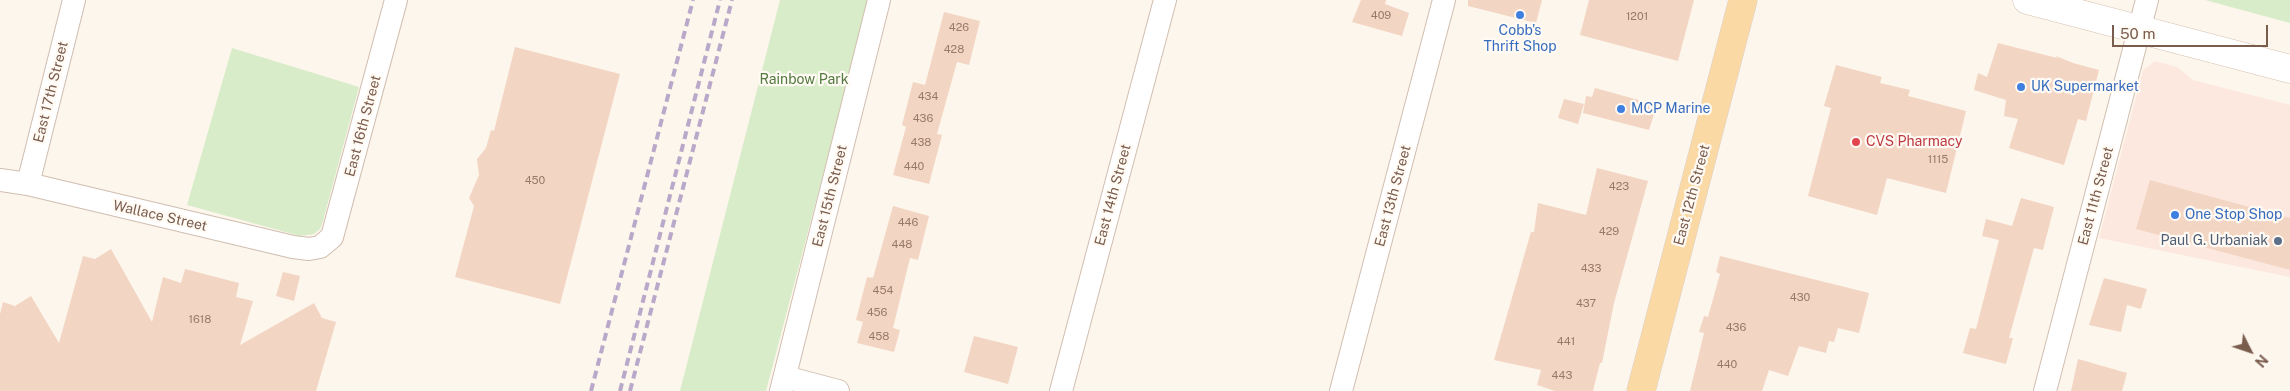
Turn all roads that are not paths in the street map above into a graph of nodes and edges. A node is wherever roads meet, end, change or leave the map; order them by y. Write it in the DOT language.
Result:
graph roads {
  1 [pos="74,0"];
  2 [pos="396,0"];
  3 [pos="879,0"];
  4 [pos="1165,0"];
  5 [pos="1444,0"];
  6 [pos="1743,0"];
  7 [pos="2027,0"];
  8 [pos="2147,0"];
  9 [pos="2139,29"];
  10 [pos="2290,69"];
  11 [pos="0,180"];
  12 [pos="28,184"];
  13 [pos="320,247"];
  14 [pos="783,384"];
  15 [pos="838,391"];
  16 [pos="1061,391"];
  17 [pos="1341,391"];
  18 [pos="1641,391"];
  19 [pos="2045,391"];
  1 -- 12 [label="street, East 17th Street"];
  2 -- 13 [label="street, East 16th Street"];
  3 -- 14 [label="street, East 15th Street"];
  4 -- 16 [label="street, East 14th Street"];
  5 -- 17 [label="street, East 13th Street"];
  6 -- 18 [label="main road, East 12th Street"];
  7 -- 9 [label="main road"];
  8 -- 9 [label="street, East 11th Street"];
  9 -- 10 [label="main road"];
  9 -- 19 [label="street, East 11th Street"];
  11 -- 12 [label="street, Wallace Street"];
  12 -- 13 [label="street, Wallace Street"];
  14 -- 15 [label="street"];
}
